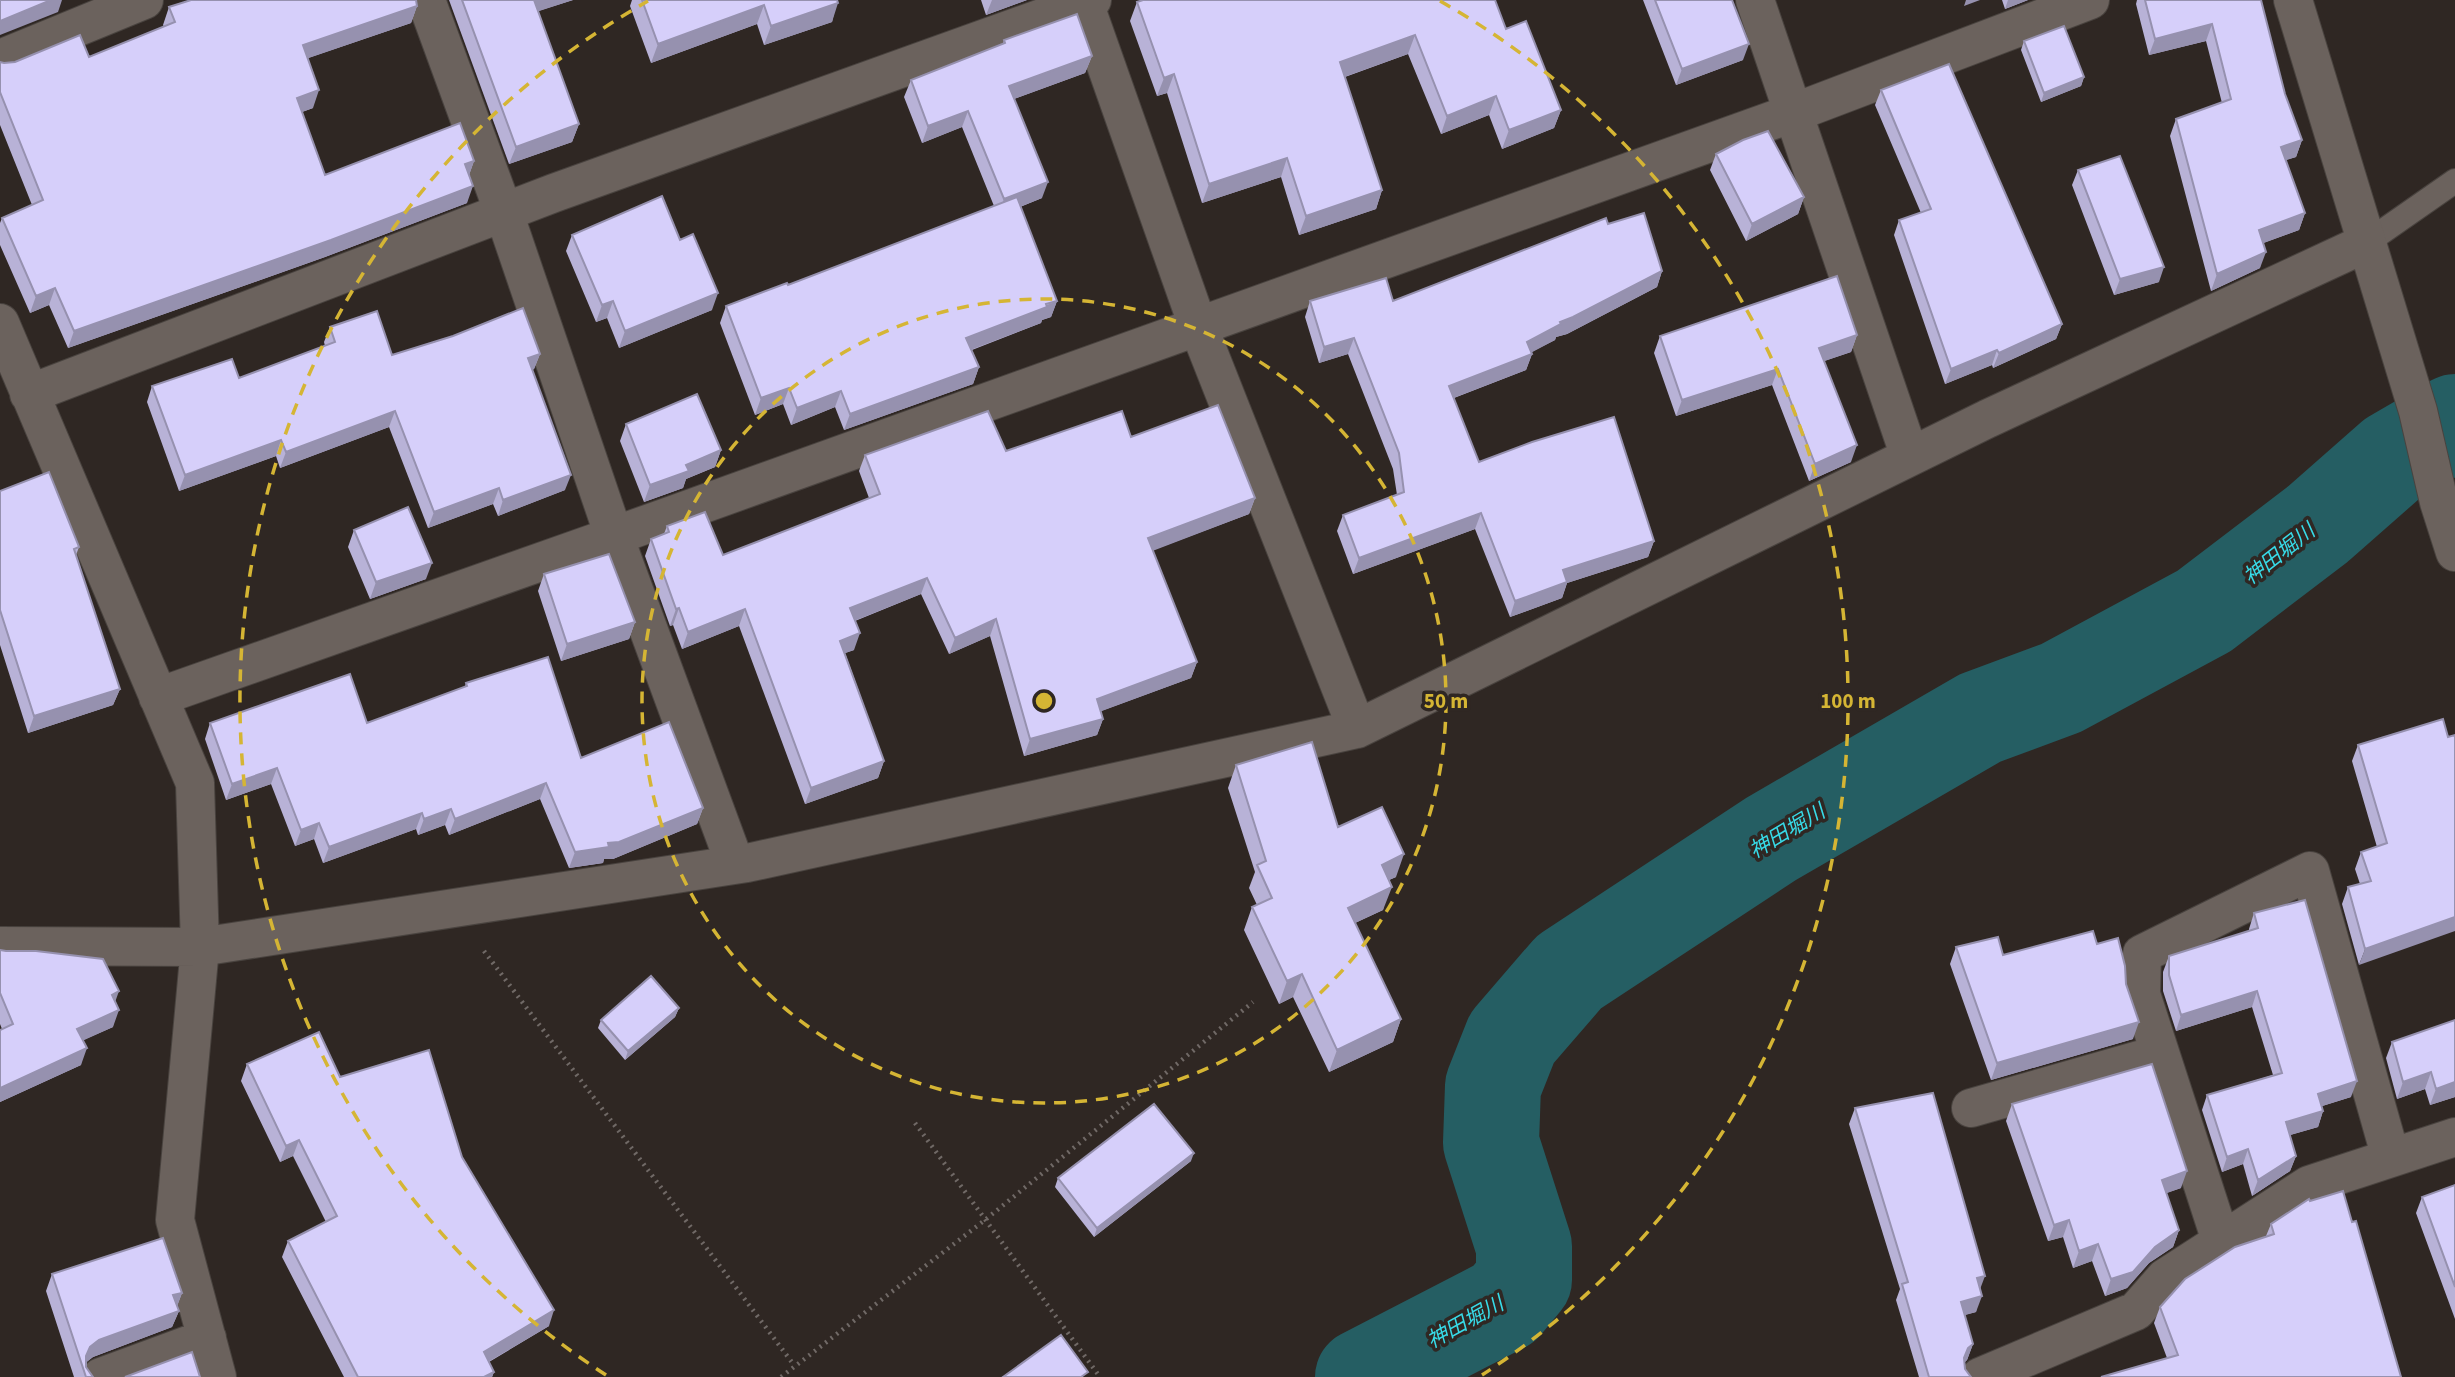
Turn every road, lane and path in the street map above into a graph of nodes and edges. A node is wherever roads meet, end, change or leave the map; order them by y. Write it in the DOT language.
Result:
graph roads {
  1 [pos="144,0"];
  2 [pos="426,0"];
  3 [pos="1755,0"];
  4 [pos="2090,0"];
  5 [pos="2293,0"];
  6 [pos="1087,1"];
  7 [pos="0,59"];
  8 [pos="1793,113"];
  9 [pos="2455,181"];
  10 [pos="505,213"];
  11 [pos="2366,243"];
  12 [pos="0,323"];
  13 [pos="1198,326"];
  14 [pos="29,394"];
  15 [pos="1910,457"];
  16 [pos="614,536"];
  17 [pos="2455,552"];
  18 [pos="158,697"];
  19 [pos="1357,729"];
  20 [pos="735,864"];
  21 [pos="452,908"];
  22 [pos="0,946"];
  23 [pos="200,947"];
  24 [pos="1253,1002"];
  25 [pos="2160,1054"];
  26 [pos="1971,1108"];
  27 [pos="915,1123"];
  28 [pos="2455,1137"];
  29 [pos="2391,1158"];
  30 [pos="985,1220"];
  31 [pos="2221,1241"];
  32 [pos="207,1338"];
  33 [pos="794,1365"];
  34 [pos="101,1377"];
  35 [pos="217,1377"];
  36 [pos="780,1377"];
  37 [pos="1100,1377"];
  38 [pos="1980,1377"];
  1 -- 7 [label="street"];
  2 -- 10 [label="street"];
  3 -- 8 [label="street"];
  4 -- 8 [label="street"];
  5 -- 11 [label="street"];
  6 -- 10 [label="street"];
  6 -- 13 [label="street"];
  8 -- 13 [label="street"];
  8 -- 15 [label="street"];
  9 -- 11 [label="lane"];
  10 -- 14 [label="street"];
  10 -- 16 [label="street"];
  11 -- 15 [label="street"];
  11 -- 17 [label="street"];
  12 -- 14 [label="street"];
  13 -- 16 [label="street"];
  13 -- 19 [label="street"];
  14 -- 18 [label="street"];
  15 -- 19 [label="street"];
  16 -- 18 [label="street"];
  16 -- 20 [label="street"];
  18 -- 23 [label="street"];
  19 -- 20 [label="street"];
  20 -- 21 [label="street"];
  21 -- 23 [label="street"];
  21 -- 33 [label="path"];
  22 -- 23 [label="street"];
  23 -- 32 [label="street"];
  24 -- 30 [label="path"];
  25 -- 26 [label="street"];
  25 -- 29 [label="street"];
  25 -- 31 [label="street"];
  27 -- 30 [label="path"];
  28 -- 29 [label="street"];
  29 -- 31 [label="street"];
  30 -- 33 [label="path"];
  30 -- 37 [label="path"];
  31 -- 38 [label="street"];
  32 -- 34 [label="street"];
  32 -- 35 [label="street"];
  33 -- 36 [label="path"];
}
